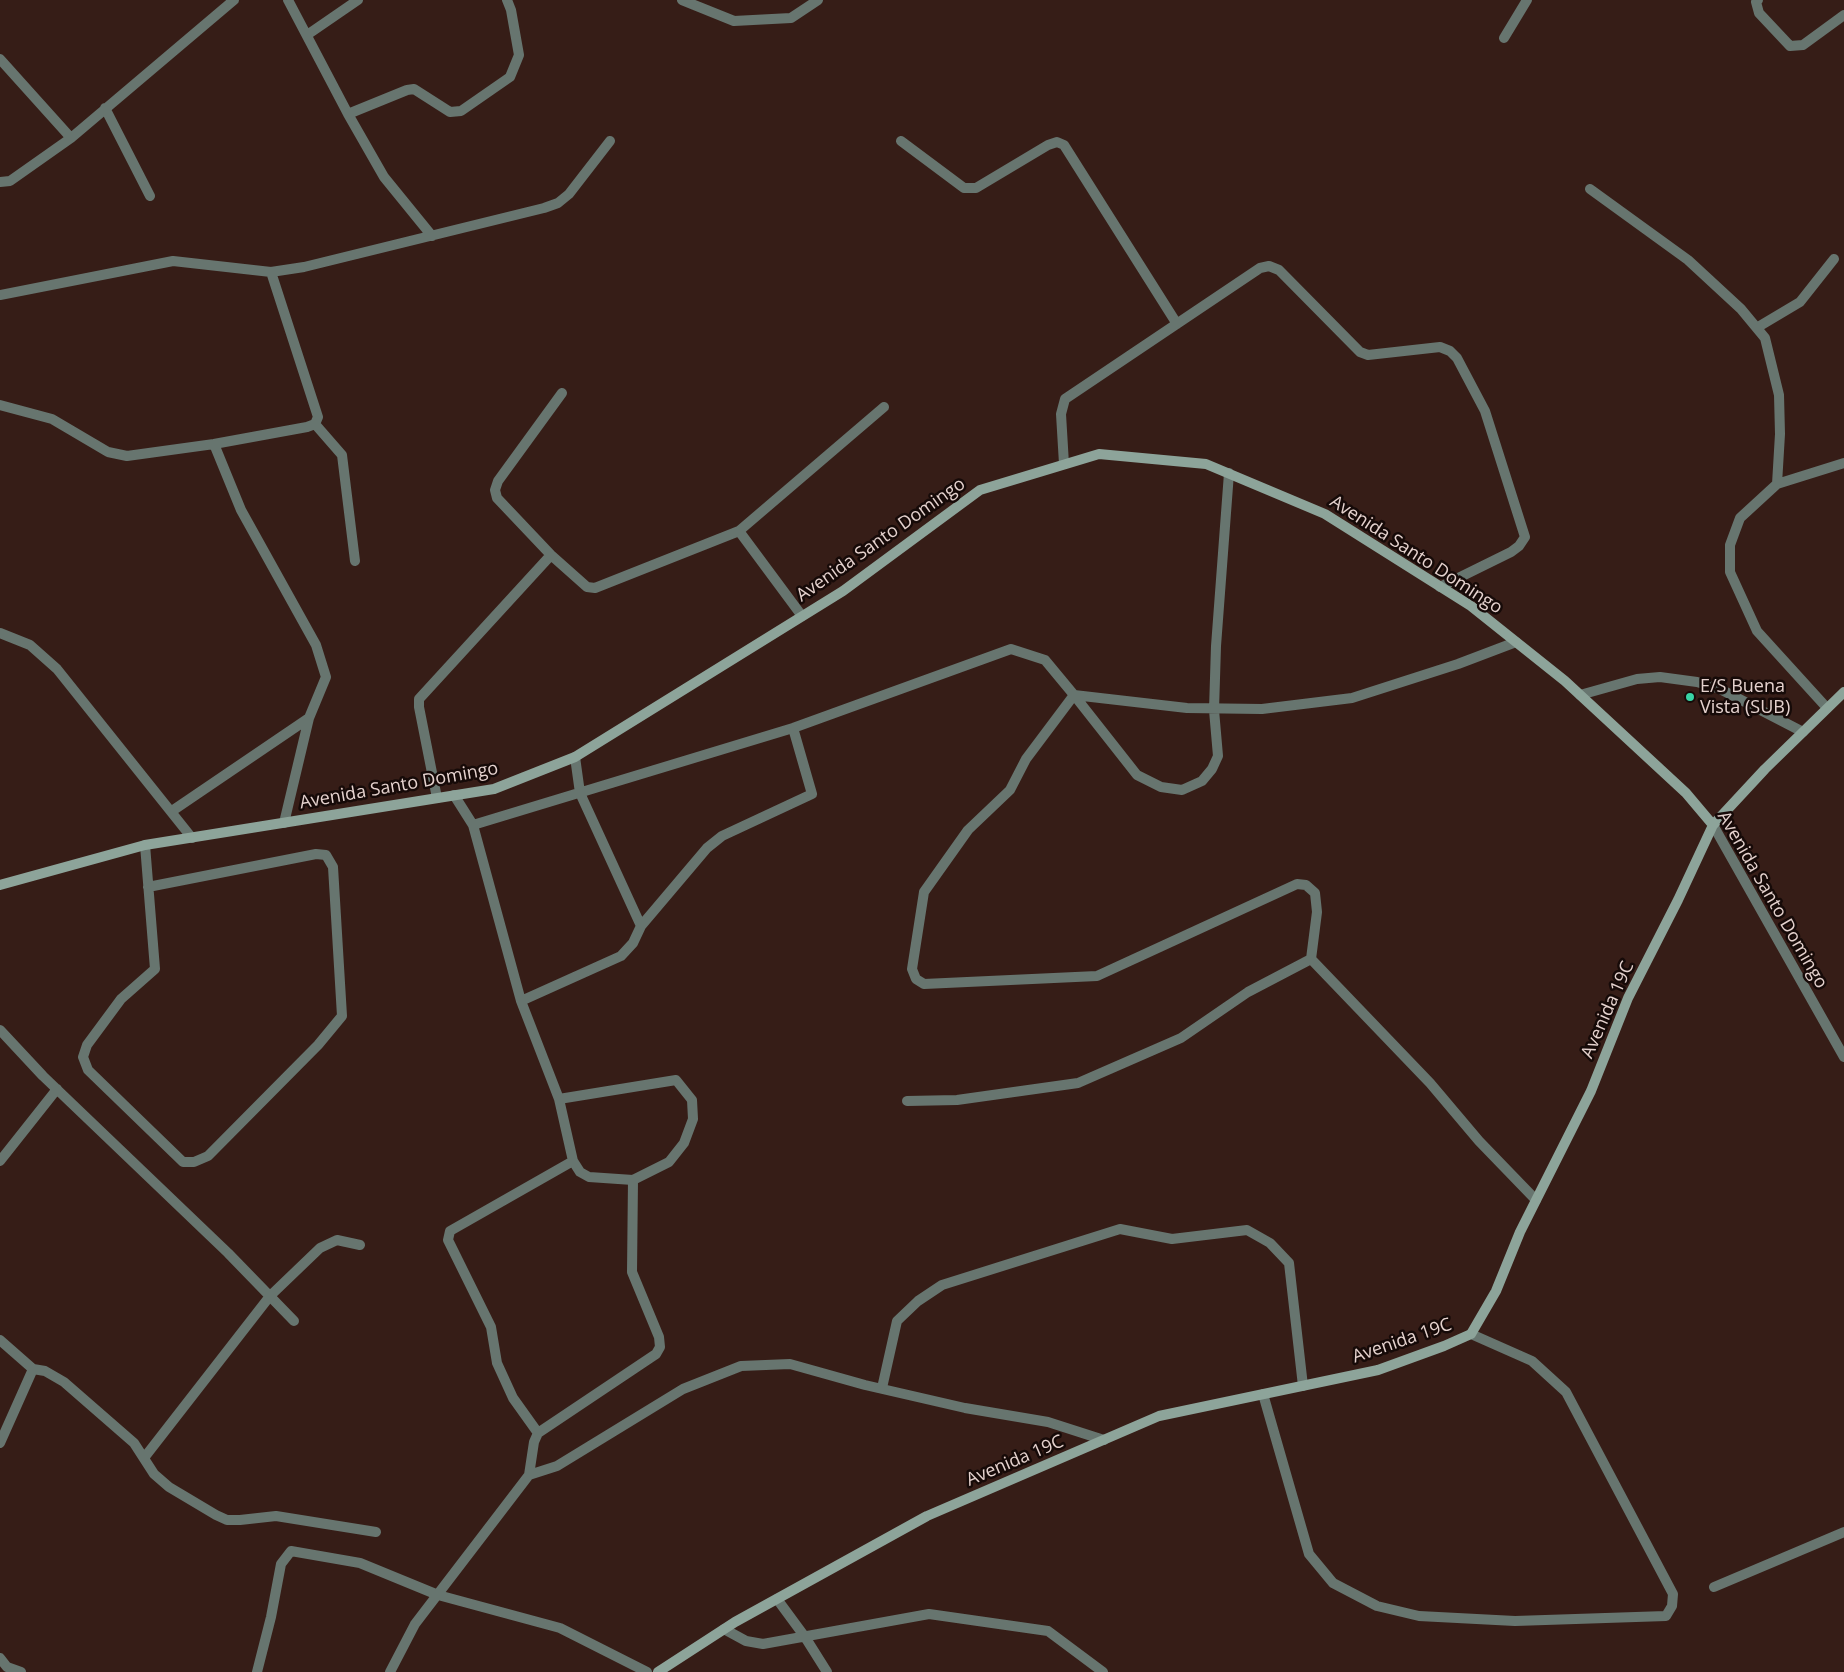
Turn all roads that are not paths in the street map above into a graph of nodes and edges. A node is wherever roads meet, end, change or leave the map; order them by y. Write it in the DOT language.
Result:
graph roads {
  1 [pos="234,0"];
  2 [pos="288,0"];
  3 [pos="358,0"];
  4 [pos="507,0"];
  5 [pos="818,0"];
  6 [pos="1527,0"];
  7 [pos="1758,0"];
  8 [pos="686,1"];
  9 [pos="1844,15"];
  10 [pos="307,36"];
  11 [pos="1504,38"];
  12 [pos="0,59"];
  13 [pos="106,108"];
  14 [pos="348,114"];
  15 [pos="71,138"];
  16 [pos="610,140"];
  17 [pos="901,140"];
  18 [pos="0,182"];
  19 [pos="1590,189"];
  20 [pos="150,196"];
  21 [pos="432,236"];
  22 [pos="1834,259"];
  23 [pos="271,272"];
  24 [pos="0,295"];
  25 [pos="1177,324"];
  26 [pos="1758,327"];
  27 [pos="562,393"];
  28 [pos="0,405"];
  29 [pos="884,407"];
  30 [pos="314,424"];
  31 [pos="214,444"];
  32 [pos="1844,463"];
  33 [pos="1064,464"];
  34 [pos="1229,473"];
  35 [pos="1777,484"];
  36 [pos="739,531"];
  37 [pos="551,555"];
  38 [pos="355,561"];
  39 [pos="1440,587"];
  40 [pos="802,616"];
  41 [pos="0,633"];
  42 [pos="1516,642"];
  43 [pos="1844,692"];
  44 [pos="1074,694"];
  45 [pos="1580,695"];
  46 [pos="1827,708"];
  47 [pos="1214,710"];
  48 [pos="309,718"];
  49 [pos="793,728"];
  50 [pos="1803,732"];
  51 [pos="575,756"];
  52 [pos="580,793"];
  53 [pos="454,795"];
  54 [pos="437,798"];
  55 [pos="172,812"];
  56 [pos="284,823"];
  57 [pos="473,825"];
  58 [pos="1713,825"];
  59 [pos="192,838"];
  60 [pos="145,845"];
  61 [pos="0,886"];
  62 [pos="148,887"];
  63 [pos="641,926"];
  64 [pos="1311,959"];
  65 [pos="521,1001"];
  66 [pos="0,1030"];
  67 [pos="1844,1057"];
  68 [pos="57,1089"];
  69 [pos="559,1099"];
  70 [pos="907,1101"];
  71 [pos="0,1161"];
  72 [pos="573,1161"];
  73 [pos="633,1180"];
  74 [pos="1536,1200"];
  75 [pos="360,1245"];
  76 [pos="270,1296"];
  77 [pos="294,1320"];
  78 [pos="1471,1334"];
  79 [pos="0,1340"];
  80 [pos="33,1369"];
  81 [pos="1304,1386"];
  82 [pos="882,1388"];
  83 [pos="1263,1394"];
  84 [pos="538,1432"];
  85 [pos="1104,1440"];
  86 [pos="0,1443"];
  87 [pos="144,1458"];
  88 [pos="529,1475"];
  89 [pos="376,1532"];
  90 [pos="1844,1532"];
  91 [pos="1714,1587"];
  92 [pos="438,1595"];
  93 [pos="777,1599"];
  94 [pos="724,1630"];
  95 [pos="806,1637"];
  96 [pos="0,1658"];
  97 [pos="21,1672"];
  98 [pos="257,1672"];
  99 [pos="390,1672"];
  100 [pos="647,1672"];
  101 [pos="658,1672"];
  102 [pos="827,1672"];
  103 [pos="1103,1672"];
  1 -- 13 [label="street"];
  2 -- 10 [label="street"];
  3 -- 10 [label="street"];
  4 -- 14 [label="street"];
  5 -- 8 [label="street"];
  6 -- 11 [label="street"];
  7 -- 9 [label="street"];
  10 -- 14 [label="street"];
  12 -- 15 [label="street"];
  13 -- 15 [label="street"];
  13 -- 20 [label="street"];
  14 -- 21 [label="street"];
  15 -- 18 [label="street"];
  16 -- 21 [label="street"];
  17 -- 25 [label="street"];
  19 -- 26 [label="street"];
  21 -- 23 [label="street"];
  22 -- 26 [label="street"];
  23 -- 24 [label="street"];
  23 -- 30 [label="street"];
  25 -- 33 [label="street"];
  25 -- 39 [label="street"];
  26 -- 35 [label="street"];
  27 -- 37 [label="street"];
  28 -- 31 [label="street"];
  29 -- 36 [label="street"];
  30 -- 31 [label="street"];
  30 -- 38 [label="street"];
  31 -- 48 [label="street"];
  32 -- 35 [label="street"];
  33 -- 34 [label="street, Avenida Santo Domingo"];
  33 -- 40 [label="street, Avenida Santo Domingo"];
  34 -- 39 [label="street, Avenida Santo Domingo"];
  34 -- 47 [label="street"];
  35 -- 46 [label="street"];
  36 -- 37 [label="street"];
  36 -- 40 [label="street"];
  37 -- 54 [label="street"];
  39 -- 42 [label="street, Avenida Santo Domingo"];
  40 -- 51 [label="street, Avenida Santo Domingo"];
  41 -- 55 [label="street"];
  42 -- 45 [label="street, Avenida Santo Domingo"];
  42 -- 47 [label="street"];
  43 -- 46 [label="street, Avenida 19C"];
  44 -- 47 [label="street"];
  44 -- 47 [label="street"];
  44 -- 49 [label="street"];
  44 -- 64 [label="street"];
  45 -- 50 [label="street"];
  45 -- 58 [label="street, Avenida Santo Domingo"];
  46 -- 50 [label="street, Avenida 19C"];
  48 -- 55 [label="street"];
  48 -- 56 [label="street"];
  49 -- 52 [label="street"];
  49 -- 63 [label="street"];
  50 -- 58 [label="street, Avenida 19C"];
  51 -- 52 [label="street"];
  51 -- 53 [label="street, Avenida Santo Domingo"];
  52 -- 57 [label="street"];
  52 -- 63 [label="street"];
  53 -- 54 [label="street, Avenida Santo Domingo"];
  53 -- 57 [label="street"];
  54 -- 56 [label="street, Avenida Santo Domingo"];
  55 -- 59 [label="street"];
  56 -- 59 [label="street, Avenida Santo Domingo"];
  57 -- 65 [label="street"];
  58 -- 67 [label="street, Avenida Santo Domingo"];
  58 -- 74 [label="street, Avenida 19C"];
  59 -- 60 [label="street, Avenida Santo Domingo"];
  60 -- 61 [label="street, Avenida Santo Domingo"];
  60 -- 62 [label="street"];
  62 -- 62 [label="street"];
  63 -- 65 [label="street"];
  64 -- 70 [label="street"];
  64 -- 74 [label="street"];
  65 -- 69 [label="street"];
  66 -- 68 [label="street"];
  68 -- 71 [label="street"];
  68 -- 76 [label="street"];
  69 -- 72 [label="street"];
  69 -- 73 [label="street"];
  72 -- 73 [label="street"];
  72 -- 84 [label="street"];
  73 -- 84 [label="street"];
  74 -- 78 [label="street, Avenida 19C"];
  75 -- 76 [label="street"];
  76 -- 77 [label="street"];
  76 -- 87 [label="street"];
  78 -- 81 [label="street, Avenida 19C"];
  78 -- 83 [label="street"];
  79 -- 80 [label="street"];
  80 -- 86 [label="street"];
  80 -- 87 [label="street"];
  81 -- 82 [label="street"];
  81 -- 83 [label="street, Avenida 19C"];
  82 -- 85 [label="street"];
  82 -- 88 [label="street"];
  83 -- 85 [label="street, Avenida 19C"];
  84 -- 88 [label="street"];
  85 -- 93 [label="street, Avenida 19C"];
  87 -- 89 [label="street"];
  88 -- 92 [label="street"];
  90 -- 91 [label="street"];
  92 -- 98 [label="street"];
  92 -- 99 [label="street"];
  92 -- 100 [label="street"];
  93 -- 94 [label="street, Avenida 19C"];
  93 -- 95 [label="street"];
  94 -- 95 [label="street"];
  94 -- 101 [label="street, Avenida 19C"];
  95 -- 102 [label="street"];
  95 -- 103 [label="street"];
  96 -- 97 [label="street"];
}
